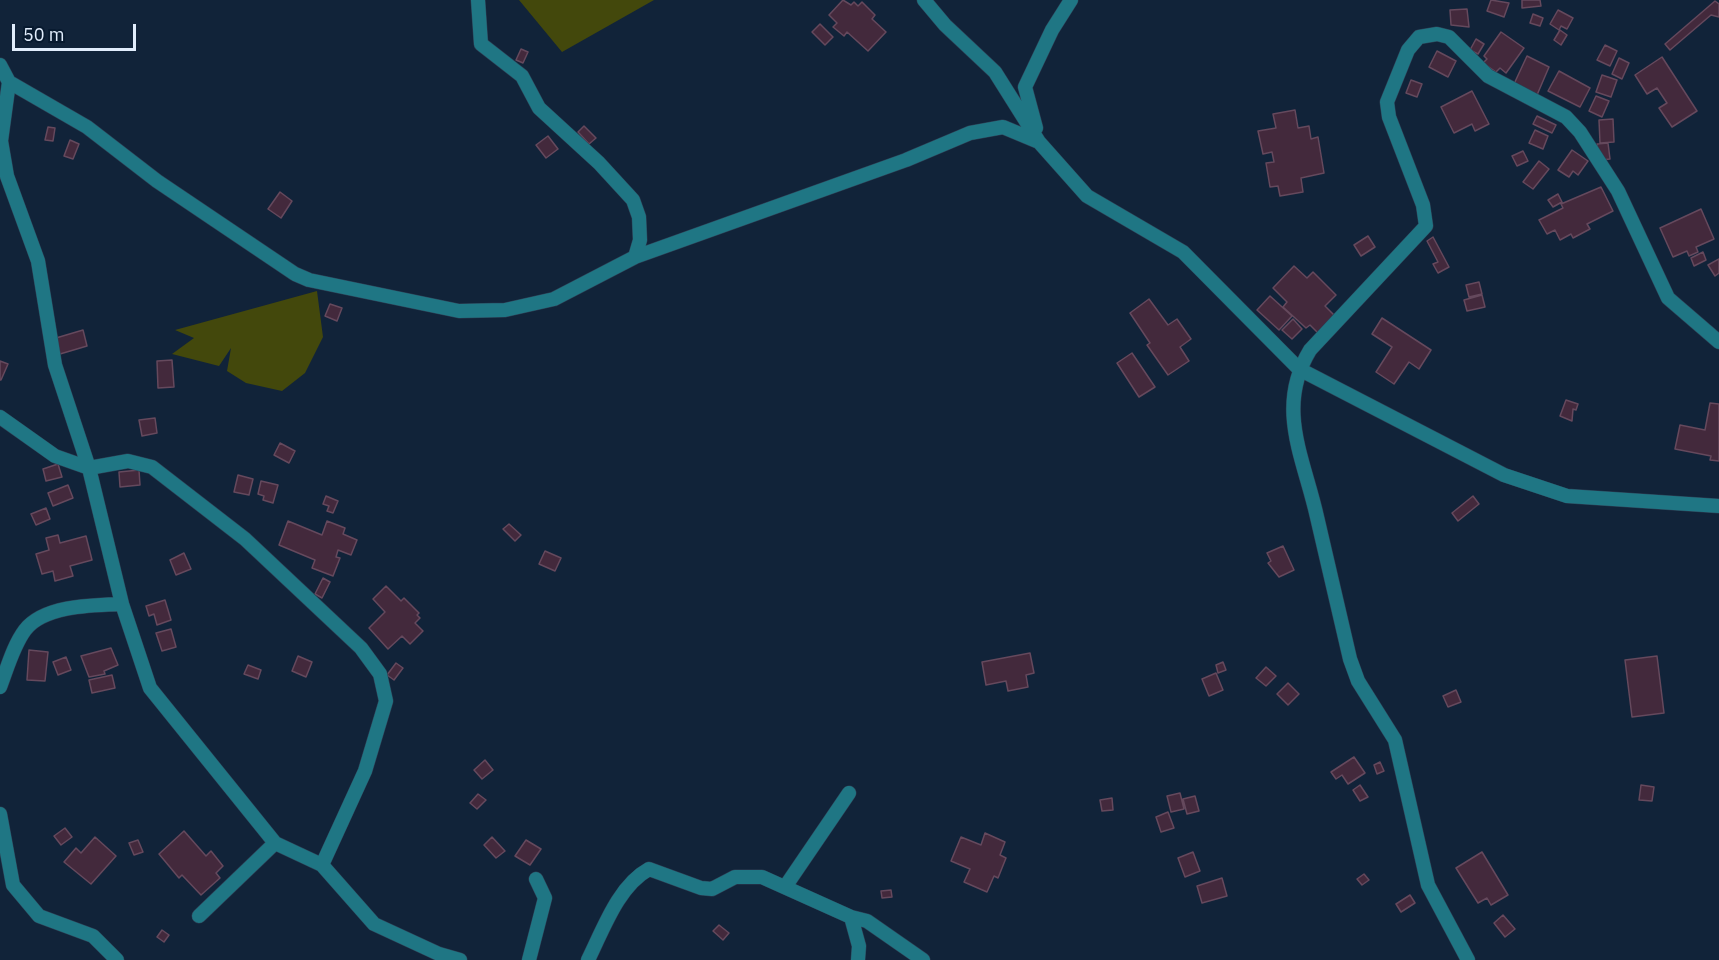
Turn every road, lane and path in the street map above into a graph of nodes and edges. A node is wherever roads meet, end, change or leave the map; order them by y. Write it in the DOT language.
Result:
graph roads {
  1 [pos="478,0"];
  2 [pos="924,0"];
  3 [pos="1071,0"];
  4 [pos="0,65"];
  5 [pos="9,82"];
  6 [pos="1039,142"];
  7 [pos="635,257"];
  8 [pos="1719,342"];
  9 [pos="1299,369"];
  10 [pos="0,417"];
  11 [pos="89,468"];
  12 [pos="1719,506"];
  13 [pos="122,604"];
  14 [pos="0,687"];
  15 [pos="849,794"];
  16 [pos="0,814"];
  17 [pos="275,843"];
  18 [pos="322,865"];
  19 [pos="536,879"];
  20 [pos="13,885"];
  21 [pos="785,888"];
  22 [pos="0,892"];
  23 [pos="199,916"];
  24 [pos="851,917"];
  25 [pos="117,960"];
  26 [pos="460,960"];
  27 [pos="529,960"];
  28 [pos="588,960"];
  29 [pos="858,960"];
  30 [pos="923,960"];
  31 [pos="1468,960"];
  1 -- 7 [label="street"];
  2 -- 6 [label="street"];
  3 -- 6 [label="street"];
  4 -- 5 [label="street"];
  5 -- 7 [label="street"];
  5 -- 11 [label="street"];
  6 -- 7 [label="street"];
  6 -- 9 [label="street"];
  8 -- 9 [label="street"];
  9 -- 12 [label="street"];
  9 -- 31 [label="street"];
  10 -- 11 [label="street"];
  11 -- 13 [label="street"];
  11 -- 18 [label="street"];
  13 -- 14 [label="street"];
  13 -- 17 [label="street"];
  15 -- 21 [label="street"];
  16 -- 20 [label="street"];
  17 -- 18 [label="street"];
  17 -- 23 [label="street"];
  18 -- 26 [label="street"];
  19 -- 27 [label="street"];
  20 -- 22 [label="street"];
  20 -- 25 [label="street"];
  21 -- 24 [label="street"];
  21 -- 28 [label="street"];
  24 -- 29 [label="street"];
  24 -- 30 [label="street"];
}
